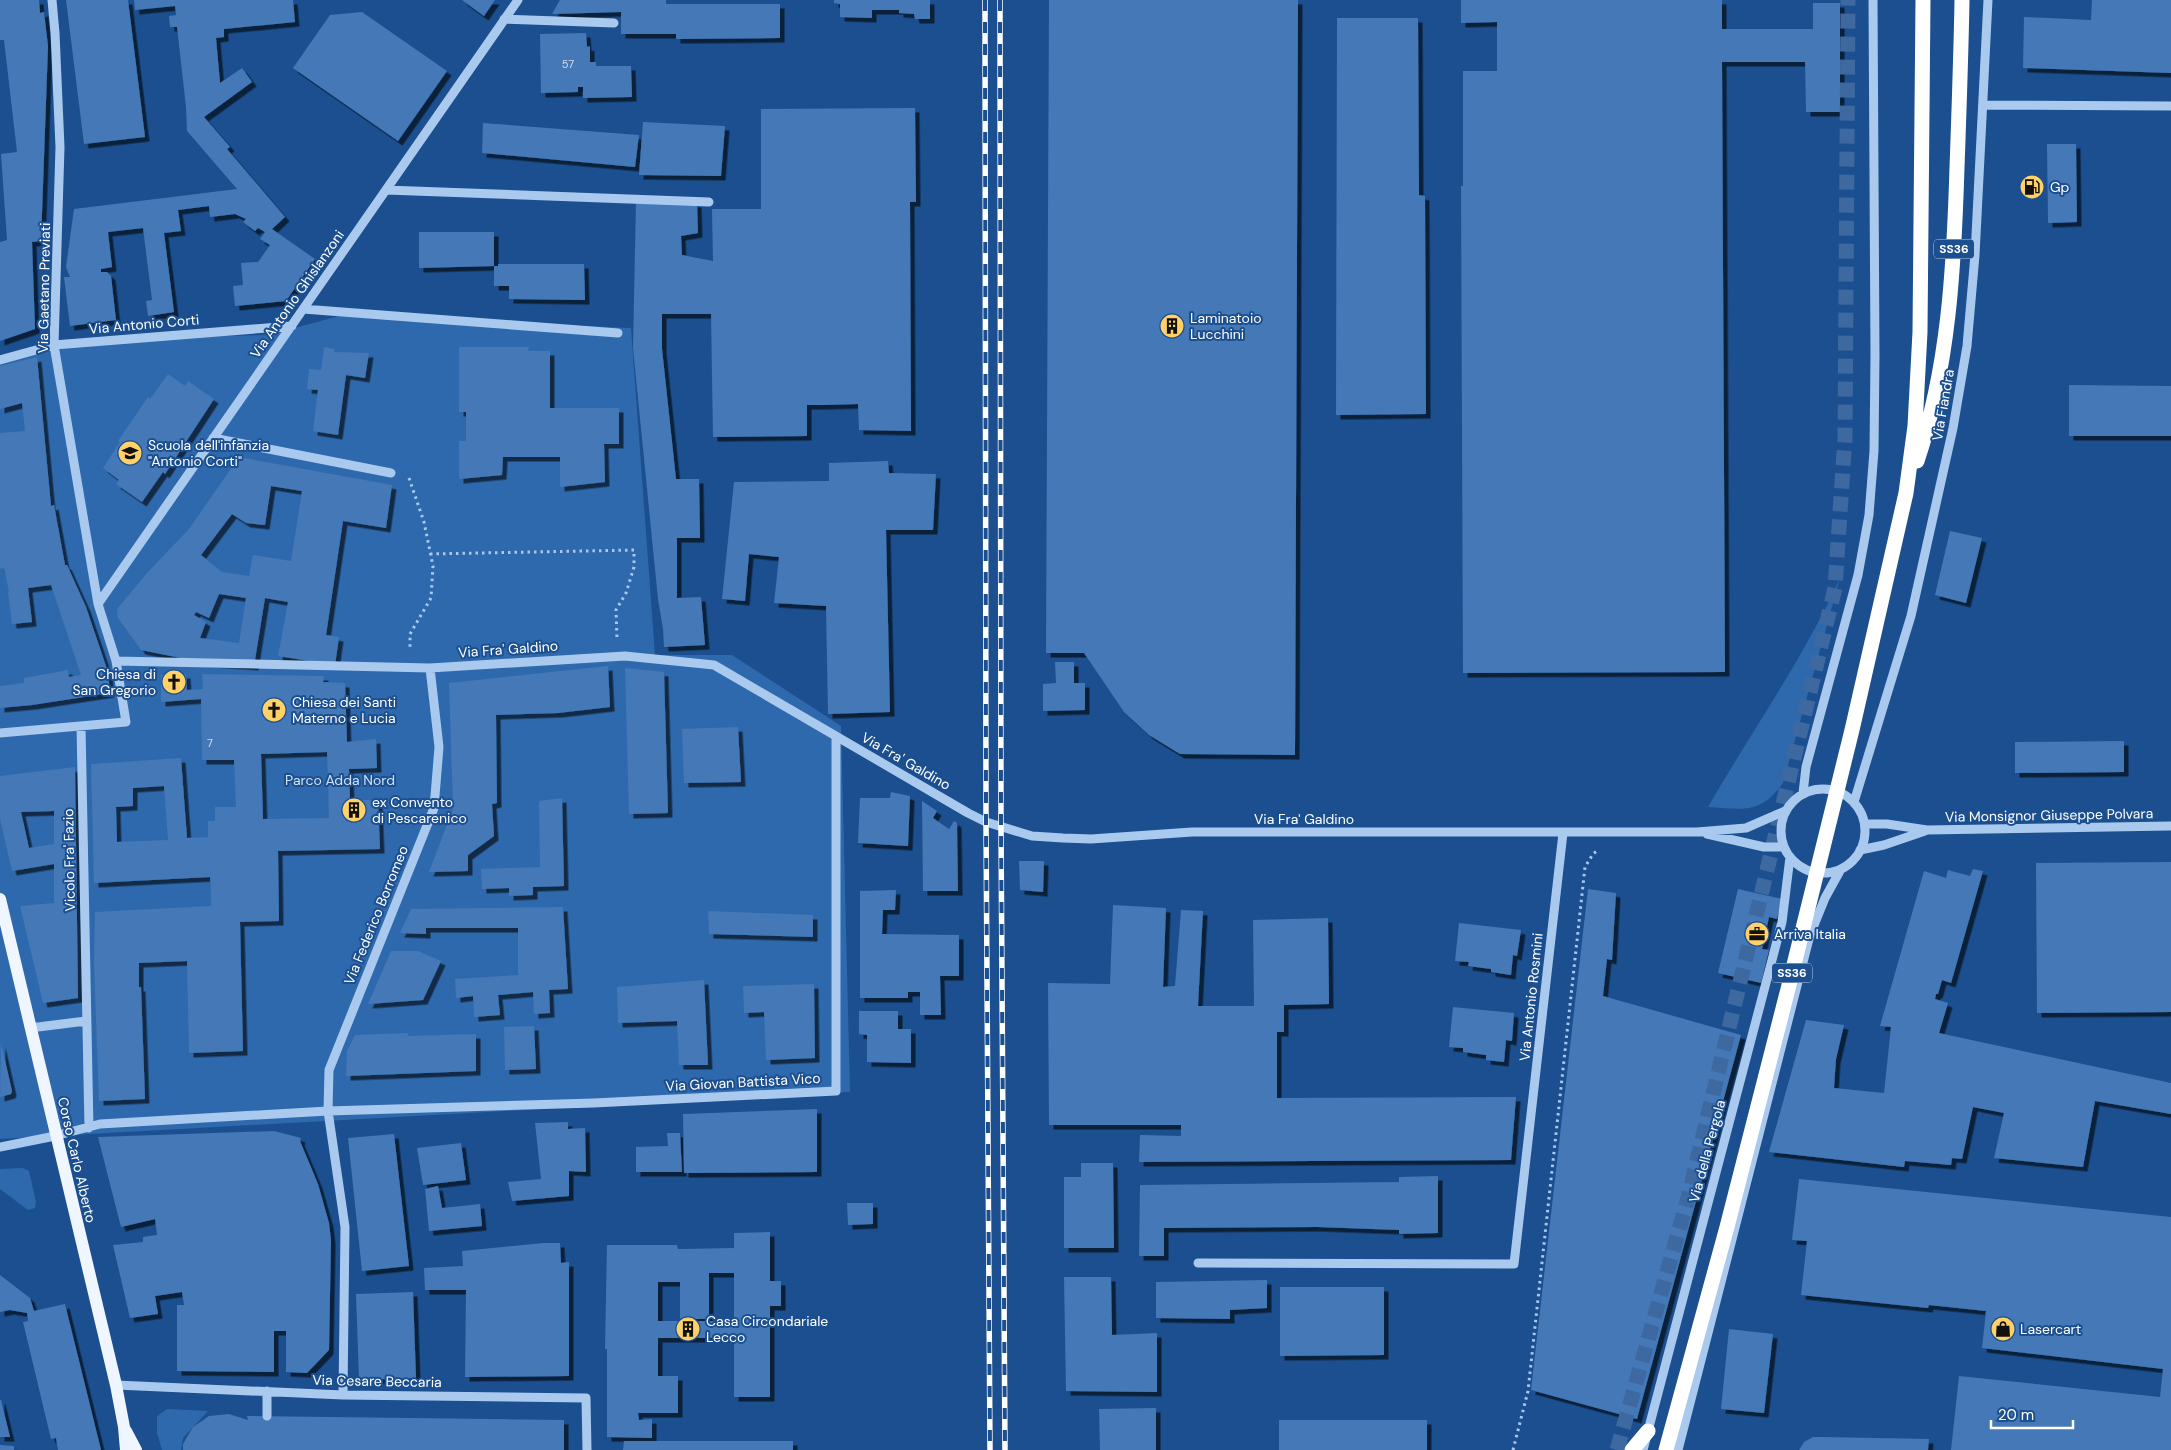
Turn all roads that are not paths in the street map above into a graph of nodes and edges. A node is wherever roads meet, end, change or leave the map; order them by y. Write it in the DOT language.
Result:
graph roads {
  1 [pos="52,0"];
  2 [pos="518,0"];
  3 [pos="1874,0"];
  4 [pos="1923,0"];
  5 [pos="1962,0"];
  6 [pos="1988,0"];
  7 [pos="504,19"];
  8 [pos="614,23"];
  9 [pos="1983,105"];
  10 [pos="2171,106"];
  11 [pos="386,190"];
  12 [pos="709,202"];
  13 [pos="303,309"];
  14 [pos="292,326"];
  15 [pos="618,333"];
  16 [pos="54,345"];
  17 [pos="0,360"];
  18 [pos="213,438"];
  19 [pos="391,473"];
  20 [pos="1906,493"];
  21 [pos="98,604"];
  22 [pos="116,662"];
  23 [pos="430,668"];
  24 [pos="81,726"];
  25 [pos="0,733"];
  26 [pos="836,737"];
  27 [pos="1803,793"];
  28 [pos="1854,802"];
  29 [pos="1785,811"];
  30 [pos="1865,824"];
  31 [pos="2171,826"];
  32 [pos="1927,830"];
  33 [pos="1697,832"];
  34 [pos="1563,833"];
  35 [pos="1783,847"];
  36 [pos="1860,850"];
  37 [pos="1790,857"];
  38 [pos="1841,869"];
  39 [pos="0,899"];
  40 [pos="86,1021"];
  41 [pos="30,1028"];
  42 [pos="328,1110"];
  43 [pos="89,1128"];
  44 [pos="55,1136"];
  45 [pos="0,1147"];
  46 [pos="1198,1263"];
  47 [pos="116,1385"];
  48 [pos="267,1392"];
  49 [pos="343,1395"];
  50 [pos="267,1416"];
  51 [pos="124,1427"];
  52 [pos="1648,1431"];
  53 [pos="126,1450"];
  54 [pos="136,1450"];
  55 [pos="587,1450"];
  56 [pos="1632,1450"];
  57 [pos="1643,1450"];
  58 [pos="1666,1450"];
  59 [pos="1678,1450"];
  1 -- 16 [label="street, Via Gaetano Previati"];
  2 -- 7 [label="street, Via Antonio Ghislanzoni"];
  3 -- 27 [label="street"];
  4 -- 20 [label="highway, SS36"];
  5 -- 20 [label="highway, SS36"];
  6 -- 9 [label="street, Via Fiandra"];
  7 -- 8 [label="street"];
  7 -- 11 [label="street, Via Antonio Ghislanzoni"];
  9 -- 10 [label="street"];
  9 -- 28 [label="street, Via Fiandra"];
  11 -- 12 [label="street"];
  11 -- 13 [label="street, Via Antonio Ghislanzoni"];
  13 -- 14 [label="street, Via Antonio Ghislanzoni"];
  13 -- 15 [label="street"];
  14 -- 16 [label="street, Via Antonio Corti"];
  14 -- 18 [label="street, Via Antonio Ghislanzoni"];
  16 -- 17 [label="street, Via Antonio Corti"];
  16 -- 21 [label="street, Via Gaetano Previati"];
  18 -- 19 [label="street"];
  18 -- 21 [label="street, Via Antonio Ghislanzoni"];
  20 -- 58 [label="highway, SS36"];
  21 -- 22 [label="street, Via Gaetano Previati"];
  22 -- 23 [label="street, Via Fra' Galdino"];
  22 -- 24 [label="street, Via Gaetano Previati"];
  23 -- 26 [label="street, Via Fra' Galdino"];
  23 -- 42 [label="street, Via Federico Borromeo"];
  24 -- 25 [label="street"];
  24 -- 40 [label="street, Vicolo Fra' Fazio"];
  26 -- 34 [label="street, Via Fra' Galdino"];
  26 -- 42 [label="street, Via Giovan Battista Vico"];
  27 -- 28 [label="street"];
  27 -- 29 [label="street"];
  28 -- 30 [label="street"];
  29 -- 33 [label="street, Via Fra' Galdino"];
  29 -- 35 [label="street"];
  30 -- 32 [label="street, Via Monsignor Giuseppe Polvara"];
  30 -- 36 [label="street"];
  31 -- 32 [label="street, Via Monsignor Giuseppe Polvara"];
  32 -- 36 [label="street, Via Monsignor Giuseppe Polvara"];
  33 -- 34 [label="street, Via Fra' Galdino"];
  33 -- 35 [label="street, Via Fra' Galdino"];
  34 -- 46 [label="street, Via Antonio Rosmini"];
  35 -- 37 [label="street"];
  36 -- 38 [label="street"];
  37 -- 38 [label="street"];
  37 -- 52 [label="street, Via della Pergola"];
  38 -- 59 [label="street"];
  39 -- 41 [label="main road, Corso Carlo Alberto"];
  40 -- 41 [label="street"];
  40 -- 43 [label="street, Vicolo Fra' Fazio"];
  41 -- 44 [label="main road, Corso Carlo Alberto"];
  42 -- 43 [label="street"];
  42 -- 49 [label="street, Via Federico Borromeo"];
  43 -- 44 [label="street"];
  44 -- 45 [label="street"];
  44 -- 47 [label="main road, Corso Carlo Alberto"];
  47 -- 48 [label="street, Via Cesare Beccaria"];
  47 -- 51 [label="main road, Corso Carlo Alberto"];
  48 -- 49 [label="street, Via Cesare Beccaria"];
  48 -- 50 [label="street"];
  49 -- 55 [label="street, Via Cesare Beccaria"];
  51 -- 53 [label="main road, Corso Carlo Alberto"];
  51 -- 54 [label="main road, Corso Carlo Alberto"];
  52 -- 56 [label="highway"];
  52 -- 57 [label="street, Via della Pergola"];
}
